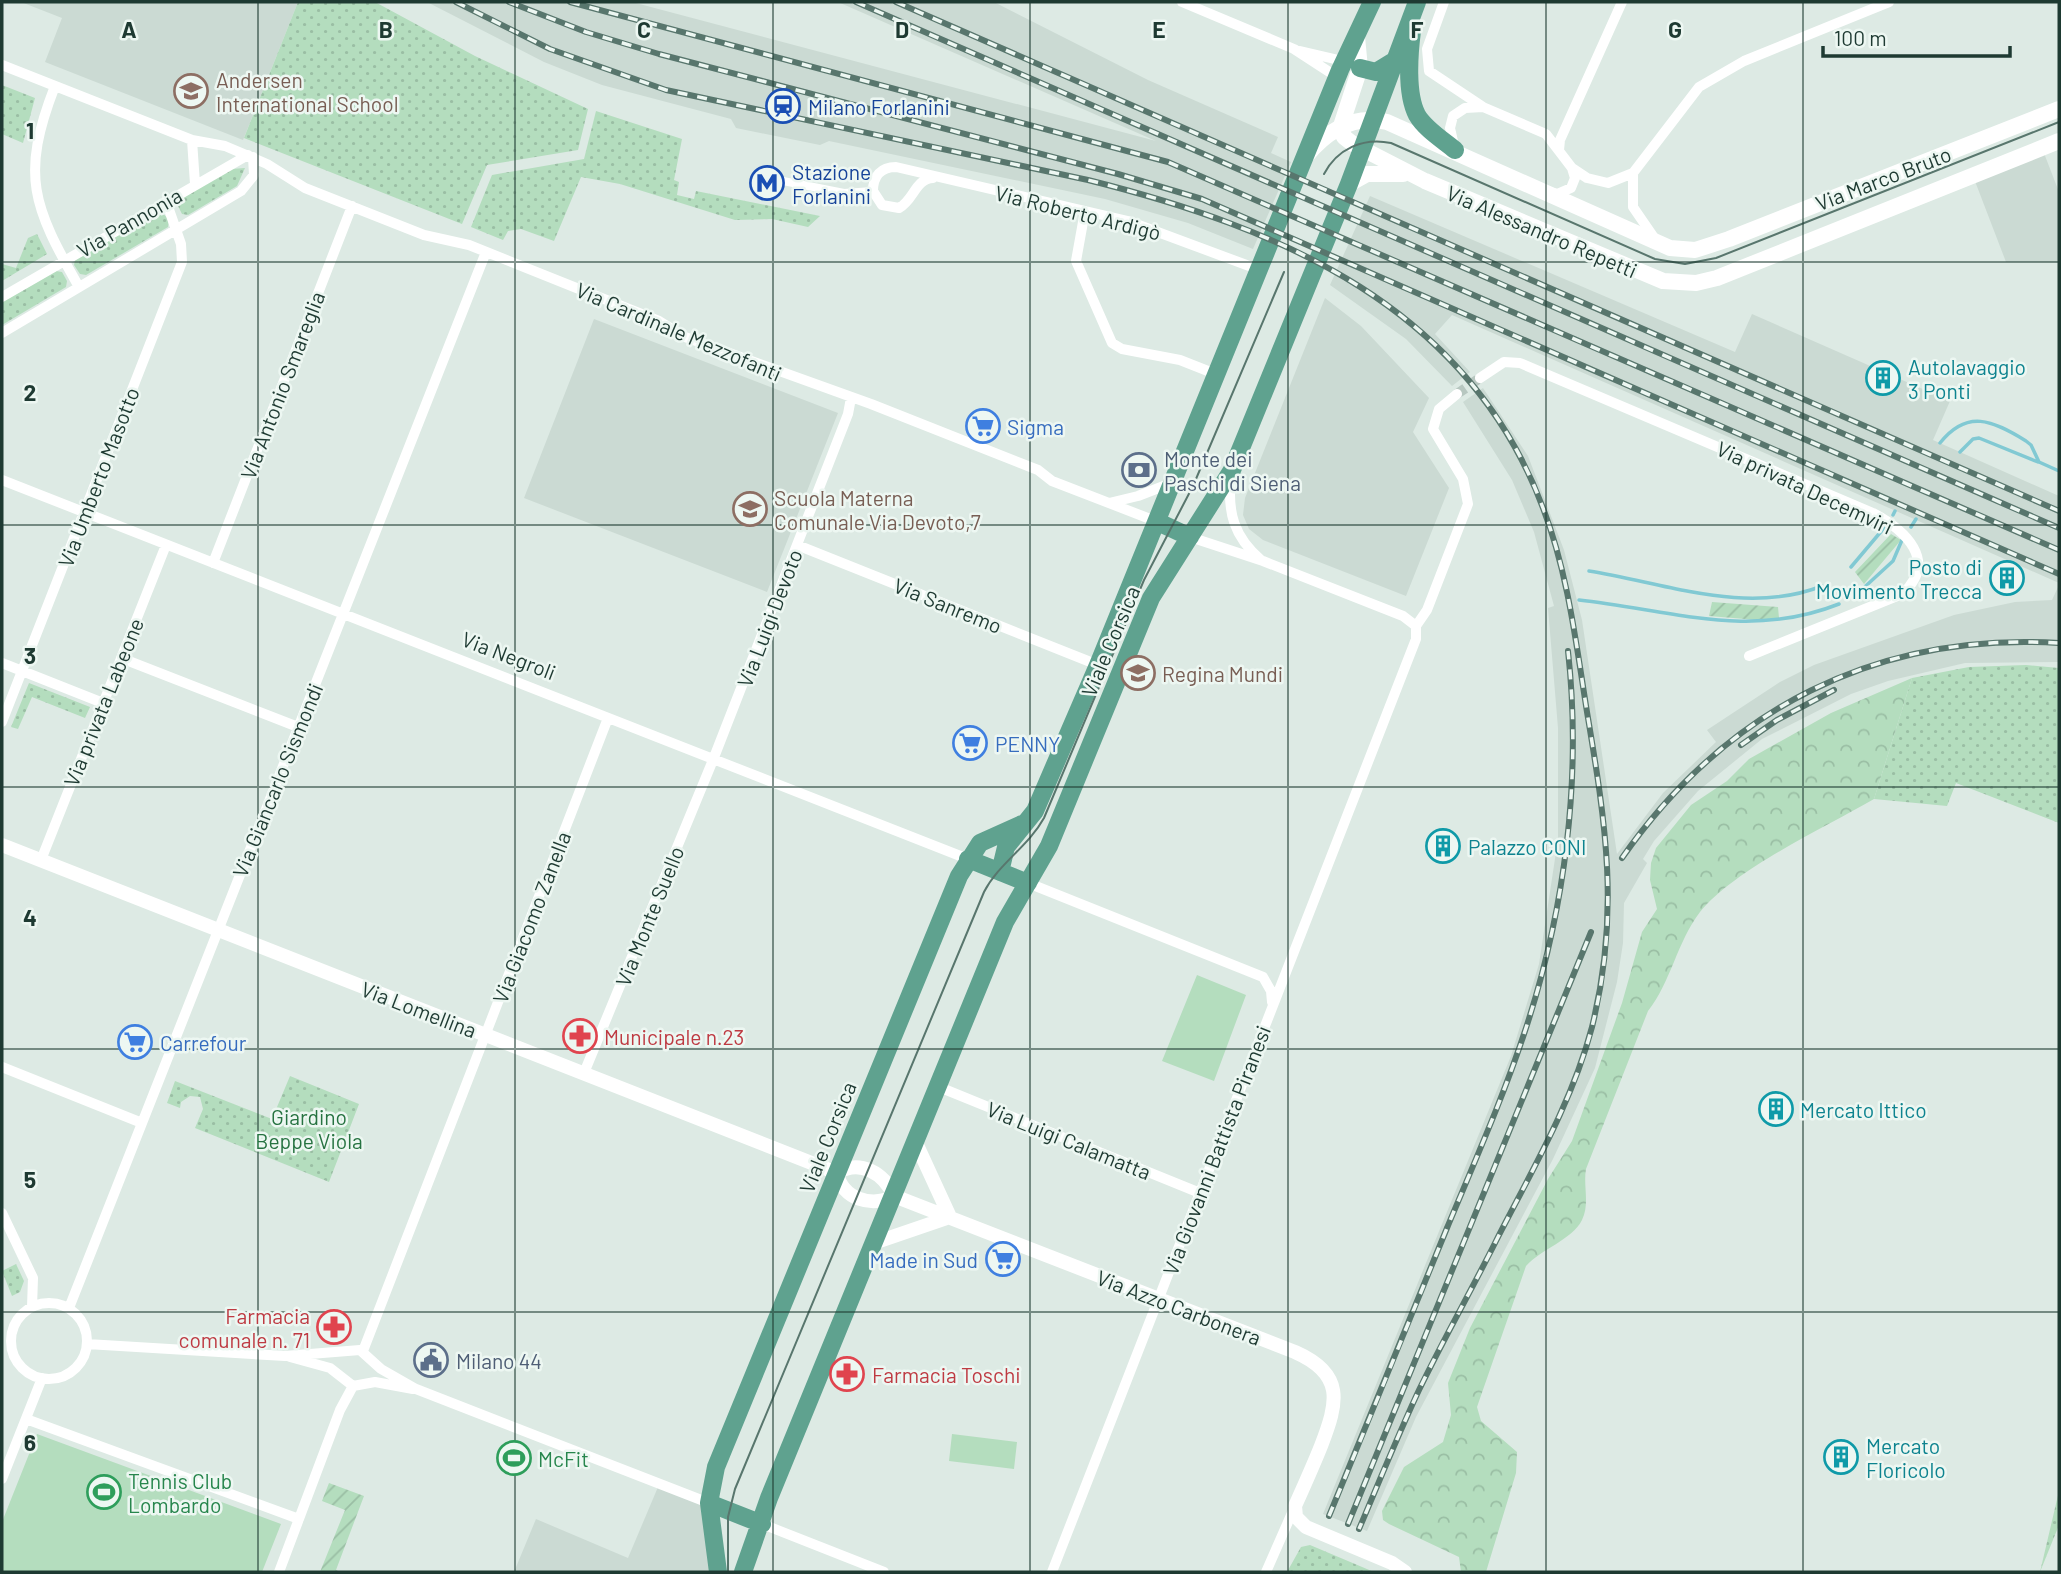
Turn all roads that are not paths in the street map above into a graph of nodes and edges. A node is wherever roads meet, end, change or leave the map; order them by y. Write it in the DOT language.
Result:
graph roads {
  1 [pos="1182,2"];
  2 [pos="1372,2"];
  3 [pos="1418,2"];
  4 [pos="1444,2"];
  5 [pos="1622,2"];
  6 [pos="1889,2"];
  7 [pos="1294,49"];
  8 [pos="1394,61"];
  9 [pos="2,65"];
  10 [pos="1347,69"];
  11 [pos="54,86"];
  12 [pos="1483,107"];
  13 [pos="2059,109"];
  14 [pos="1373,119"];
  15 [pos="1341,126"];
  16 [pos="192,140"];
  17 [pos="2059,141"];
  18 [pos="1362,149"];
  19 [pos="1455,150"];
  20 [pos="1561,152"];
  21 [pos="250,156"];
  22 [pos="1304,161"];
  23 [pos="1572,168"];
  24 [pos="1633,173"];
  25 [pos="933,178"];
  26 [pos="778,180"];
  27 [pos="1425,181"];
  28 [pos="195,184"];
  29 [pos="1349,184"];
  30 [pos="873,191"];
  31 [pos="1546,191"];
  32 [pos="166,201"];
  33 [pos="352,206"];
  34 [pos="1085,211"];
  35 [pos="175,231"];
  36 [pos="1656,242"];
  37 [pos="1707,247"];
  38 [pos="486,253"];
  39 [pos="64,261"];
  40 [pos="1260,270"];
  41 [pos="1729,273"];
  42 [pos="79,287"];
  43 [pos="2,297"];
  44 [pos="2,333"];
  45 [pos="1218,375"];
  46 [pos="1485,375"];
  47 [pos="1457,394"];
  48 [pos="851,398"];
  49 [pos="1232,470"];
  50 [pos="2,480"];
  51 [pos="1175,481"];
  52 [pos="1107,503"];
  53 [pos="84,512"];
  54 [pos="1158,522"];
  55 [pos="1191,537"];
  56 [pos="166,545"];
  57 [pos="797,545"];
  58 [pos="1263,562"];
  59 [pos="213,563"];
  60 [pos="343,615"];
  61 [pos="1416,626"];
  62 [pos="1749,656"];
  63 [pos="121,658"];
  64 [pos="2,663"];
  65 [pos="1098,665"];
  66 [pos="21,671"];
  67 [pos="103,703"];
  68 [pos="608,718"];
  69 [pos="2,722"];
  70 [pos="299,727"];
  71 [pos="713,760"];
  72 [pos="1028,820"];
  73 [pos="2,845"];
  74 [pos="968,859"];
  75 [pos="41,860"];
  76 [pos="1000,872"];
  77 [pos="1028,883"];
  78 [pos="218,930"];
  79 [pos="1289,963"];
  80 [pos="1264,977"];
  81 [pos="1272,1008"];
  82 [pos="486,1035"];
  83 [pos="2,1067"];
  84 [pos="584,1073"];
  85 [pos="939,1087"];
  86 [pos="142,1123"];
  87 [pos="916,1143"];
  88 [pos="837,1172"];
  89 [pos="1200,1193"];
  90 [pos="894,1196"];
  91 [pos="2,1213"];
  92 [pos="950,1217"];
  93 [pos="874,1243"];
  94 [pos="1158,1299"];
  95 [pos="32,1307"];
  96 [pos="69,1308"];
  97 [pos="87,1344"];
  98 [pos="7,1347"];
  99 [pos="363,1351"];
  100 [pos="347,1352"];
  101 [pos="285,1356"];
  102 [pos="373,1363"];
  103 [pos="338,1373"];
  104 [pos="42,1378"];
  105 [pos="368,1382"];
  106 [pos="353,1386"];
  107 [pos="416,1389"];
  108 [pos="26,1419"];
  109 [pos="2,1479"];
  110 [pos="1306,1482"];
  111 [pos="709,1503"];
  112 [pos="1295,1506"];
  113 [pos="299,1519"];
  114 [pos="762,1524"];
  115 [pos="1318,1532"];
  116 [pos="279,1572"];
  117 [pos="718,1572"];
  118 [pos="743,1572"];
  119 [pos="884,1572"];
  120 [pos="1052,1572"];
  121 [pos="1266,1572"];
  122 [pos="1405,1572"];
  1 -- 7 [label="street"];
  2 -- 10 [label="main road"];
  3 -- 8 [label="main road"];
  3 -- 19 [label="main road"];
  4 -- 12 [label="street"];
  5 -- 20 [label="street"];
  6 -- 24 [label="street"];
  7 -- 10 [label="street"];
  7 -- 10 [label="street"];
  8 -- 10 [label="main road"];
  8 -- 14 [label="main road"];
  9 -- 11 [label="street, Via Cardinale Mezzofanti"];
  10 -- 15 [label="main road"];
  10 -- 22 [label="main road"];
  11 -- 16 [label="street, Via Cardinale Mezzofanti"];
  11 -- 39 [label="street"];
  12 -- 19 [label="street, Via Alessandro Repetti"];
  12 -- 20 [label="street"];
  13 -- 37 [label="main road, Via Marco Bruto"];
  14 -- 15 [label="main road"];
  14 -- 18 [label="main road"];
  14 -- 19 [label="main road, Via Alessandro Repetti"];
  15 -- 18 [label="main road"];
  15 -- 22 [label="main road"];
  16 -- 21 [label="street, Via Cardinale Mezzofanti"];
  16 -- 28 [label="street, Via Pannonia"];
  17 -- 41 [label="main road, Via Marco Bruto"];
  18 -- 27 [label="main road, Via Alessandro Repetti"];
  18 -- 29 [label="main road"];
  19 -- 31 [label="main road, Via Alessandro Repetti"];
  20 -- 23 [label="street"];
  21 -- 28 [label="street, Via Pannonia"];
  21 -- 33 [label="street, Via Cardinale Mezzofanti"];
  21 -- 35 [label="street, Via Pannonia"];
  22 -- 40 [label="main road"];
  23 -- 24 [label="street"];
  23 -- 31 [label="street, Via Alessandro Repetti"];
  24 -- 36 [label="street, Via Alessandro Repetti"];
  25 -- 30 [label="street, Via Roberto Ardigò"];
  25 -- 30 [label="street"];
  25 -- 34 [label="street, Via Roberto Ardigò"];
  26 -- 30 [label="street"];
  27 -- 29 [label="main road"];
  27 -- 41 [label="main road, Via Alessandro Repetti"];
  28 -- 32 [label="street, Via Pannonia"];
  29 -- 49 [label="main road"];
  31 -- 36 [label="main road, Via Alessandro Repetti"];
  32 -- 35 [label="street, Via Umberto Masotto"];
  32 -- 39 [label="street, Via Pannonia"];
  33 -- 38 [label="street, Via Cardinale Mezzofanti"];
  33 -- 59 [label="street, Via Antonio Smareglia"];
  34 -- 40 [label="street, Via Roberto Ardigò"];
  34 -- 45 [label="street"];
  35 -- 42 [label="street, Via Pannonia"];
  35 -- 53 [label="street, Via Umberto Masotto"];
  36 -- 37 [label="main road, Via Alessandro Repetti"];
  38 -- 48 [label="street, Via Cardinale Mezzofanti"];
  38 -- 60 [label="street, Via Giancarlo Sismondi"];
  39 -- 42 [label="street, Via Pannonia"];
  39 -- 43 [label="street, Via Pannonia"];
  40 -- 45 [label="main road"];
  42 -- 44 [label="street, Via Pannonia"];
  45 -- 51 [label="main road"];
  46 -- 62 [label="street, Via privata Decemviri"];
  47 -- 61 [label="street, Via Giovanni Battista Piranesi"];
  48 -- 52 [label="street, Via Cardinale Mezzofanti"];
  48 -- 57 [label="street, Via Luigi Devoto"];
  49 -- 55 [label="main road, Viale Corsica"];
  49 -- 58 [label="street"];
  50 -- 53 [label="street, Via Negroli"];
  51 -- 52 [label="street"];
  51 -- 54 [label="main road, Viale Corsica"];
  52 -- 54 [label="street, Via Cardinale Mezzofanti"];
  53 -- 56 [label="street, Via Negroli"];
  53 -- 66 [label="street, Via Umberto Masotto"];
  54 -- 55 [label="main road"];
  54 -- 65 [label="main road, Viale Corsica"];
  55 -- 58 [label="street"];
  55 -- 77 [label="main road, Viale Corsica"];
  56 -- 59 [label="street, Via Negroli"];
  56 -- 63 [label="street, Via privata Labeone"];
  57 -- 65 [label="street, Via Sanremo"];
  57 -- 71 [label="street, Via Luigi Devoto"];
  58 -- 61 [label="street"];
  59 -- 60 [label="street, Via Negroli"];
  60 -- 68 [label="street, Via Negroli"];
  60 -- 70 [label="street, Via Giancarlo Sismondi"];
  61 -- 79 [label="street, Via Giovanni Battista Piranesi"];
  63 -- 67 [label="street, Via privata Labeone"];
  63 -- 70 [label="street"];
  64 -- 66 [label="street"];
  65 -- 72 [label="main road, Viale Corsica"];
  66 -- 67 [label="street"];
  66 -- 69 [label="street, Via Umberto Masotto"];
  67 -- 75 [label="street, Via privata Labeone"];
  68 -- 71 [label="street, Via Negroli"];
  68 -- 82 [label="street, Via Giacomo Zanella"];
  70 -- 78 [label="street, Via Giancarlo Sismondi"];
  71 -- 74 [label="street, Via Negroli"];
  71 -- 84 [label="street, Via Monte Suello"];
  72 -- 74 [label="main road, Viale Corsica"];
  72 -- 76 [label="main road, Viale Corsica"];
  73 -- 75 [label="street, Via Lomellina"];
  74 -- 76 [label="main road, Via Negroli"];
  74 -- 88 [label="main road, Viale Corsica"];
  75 -- 78 [label="street, Via Lomellina"];
  76 -- 77 [label="main road, Via Negroli"];
  77 -- 80 [label="street"];
  77 -- 85 [label="main road, Viale Corsica"];
  78 -- 82 [label="street, Via Lomellina"];
  78 -- 86 [label="street, Via Giancarlo Sismondi"];
  79 -- 80 [label="street"];
  79 -- 81 [label="street, Via Giovanni Battista Piranesi"];
  80 -- 81 [label="street"];
  81 -- 89 [label="street, Via Giovanni Battista Piranesi"];
  82 -- 84 [label="street, Via Lomellina"];
  82 -- 99 [label="street, Via Giacomo Zanella"];
  83 -- 86 [label="street"];
  84 -- 88 [label="street, Via Lomellina"];
  85 -- 87 [label="main road, Viale Corsica"];
  85 -- 89 [label="street, Via Luigi Calamatta"];
  86 -- 96 [label="street, Via Giancarlo Sismondi"];
  87 -- 90 [label="main road, Viale Corsica"];
  87 -- 92 [label="street"];
  88 -- 90 [label="street, Via Lomellina"];
  88 -- 90 [label="street, Via Lomellina"];
  88 -- 111 [label="main road, Viale Corsica"];
  89 -- 94 [label="street, Via Giovanni Battista Piranesi"];
  90 -- 92 [label="street, Via Azzo Carbonera"];
  90 -- 93 [label="main road, Viale Corsica"];
  91 -- 95 [label="street"];
  92 -- 93 [label="street"];
  92 -- 94 [label="street, Via Azzo Carbonera"];
  93 -- 114 [label="main road, Viale Corsica"];
  94 -- 110 [label="street, Via Azzo Carbonera"];
  94 -- 120 [label="street, Via Giovanni Battista Piranesi"];
  95 -- 96 [label="street"];
  95 -- 98 [label="street"];
  96 -- 97 [label="street"];
  97 -- 101 [label="street"];
  97 -- 104 [label="street"];
  98 -- 104 [label="street"];
  99 -- 100 [label="street"];
  99 -- 102 [label="street"];
  100 -- 101 [label="street"];
  100 -- 103 [label="street"];
  101 -- 103 [label="street"];
  102 -- 105 [label="street"];
  102 -- 107 [label="street"];
  103 -- 106 [label="street"];
  104 -- 108 [label="street"];
  105 -- 106 [label="street"];
  105 -- 107 [label="street"];
  106 -- 113 [label="street"];
  107 -- 111 [label="street"];
  108 -- 109 [label="street"];
  108 -- 113 [label="street"];
  110 -- 112 [label="street, Via Azzo Carbonera"];
  110 -- 115 [label="street"];
  111 -- 114 [label="main road"];
  111 -- 117 [label="main road, Viale Corsica"];
  112 -- 115 [label="street"];
  112 -- 121 [label="street"];
  113 -- 116 [label="street"];
  114 -- 118 [label="main road, Viale Corsica"];
  114 -- 119 [label="street"];
  115 -- 122 [label="street"];
}
